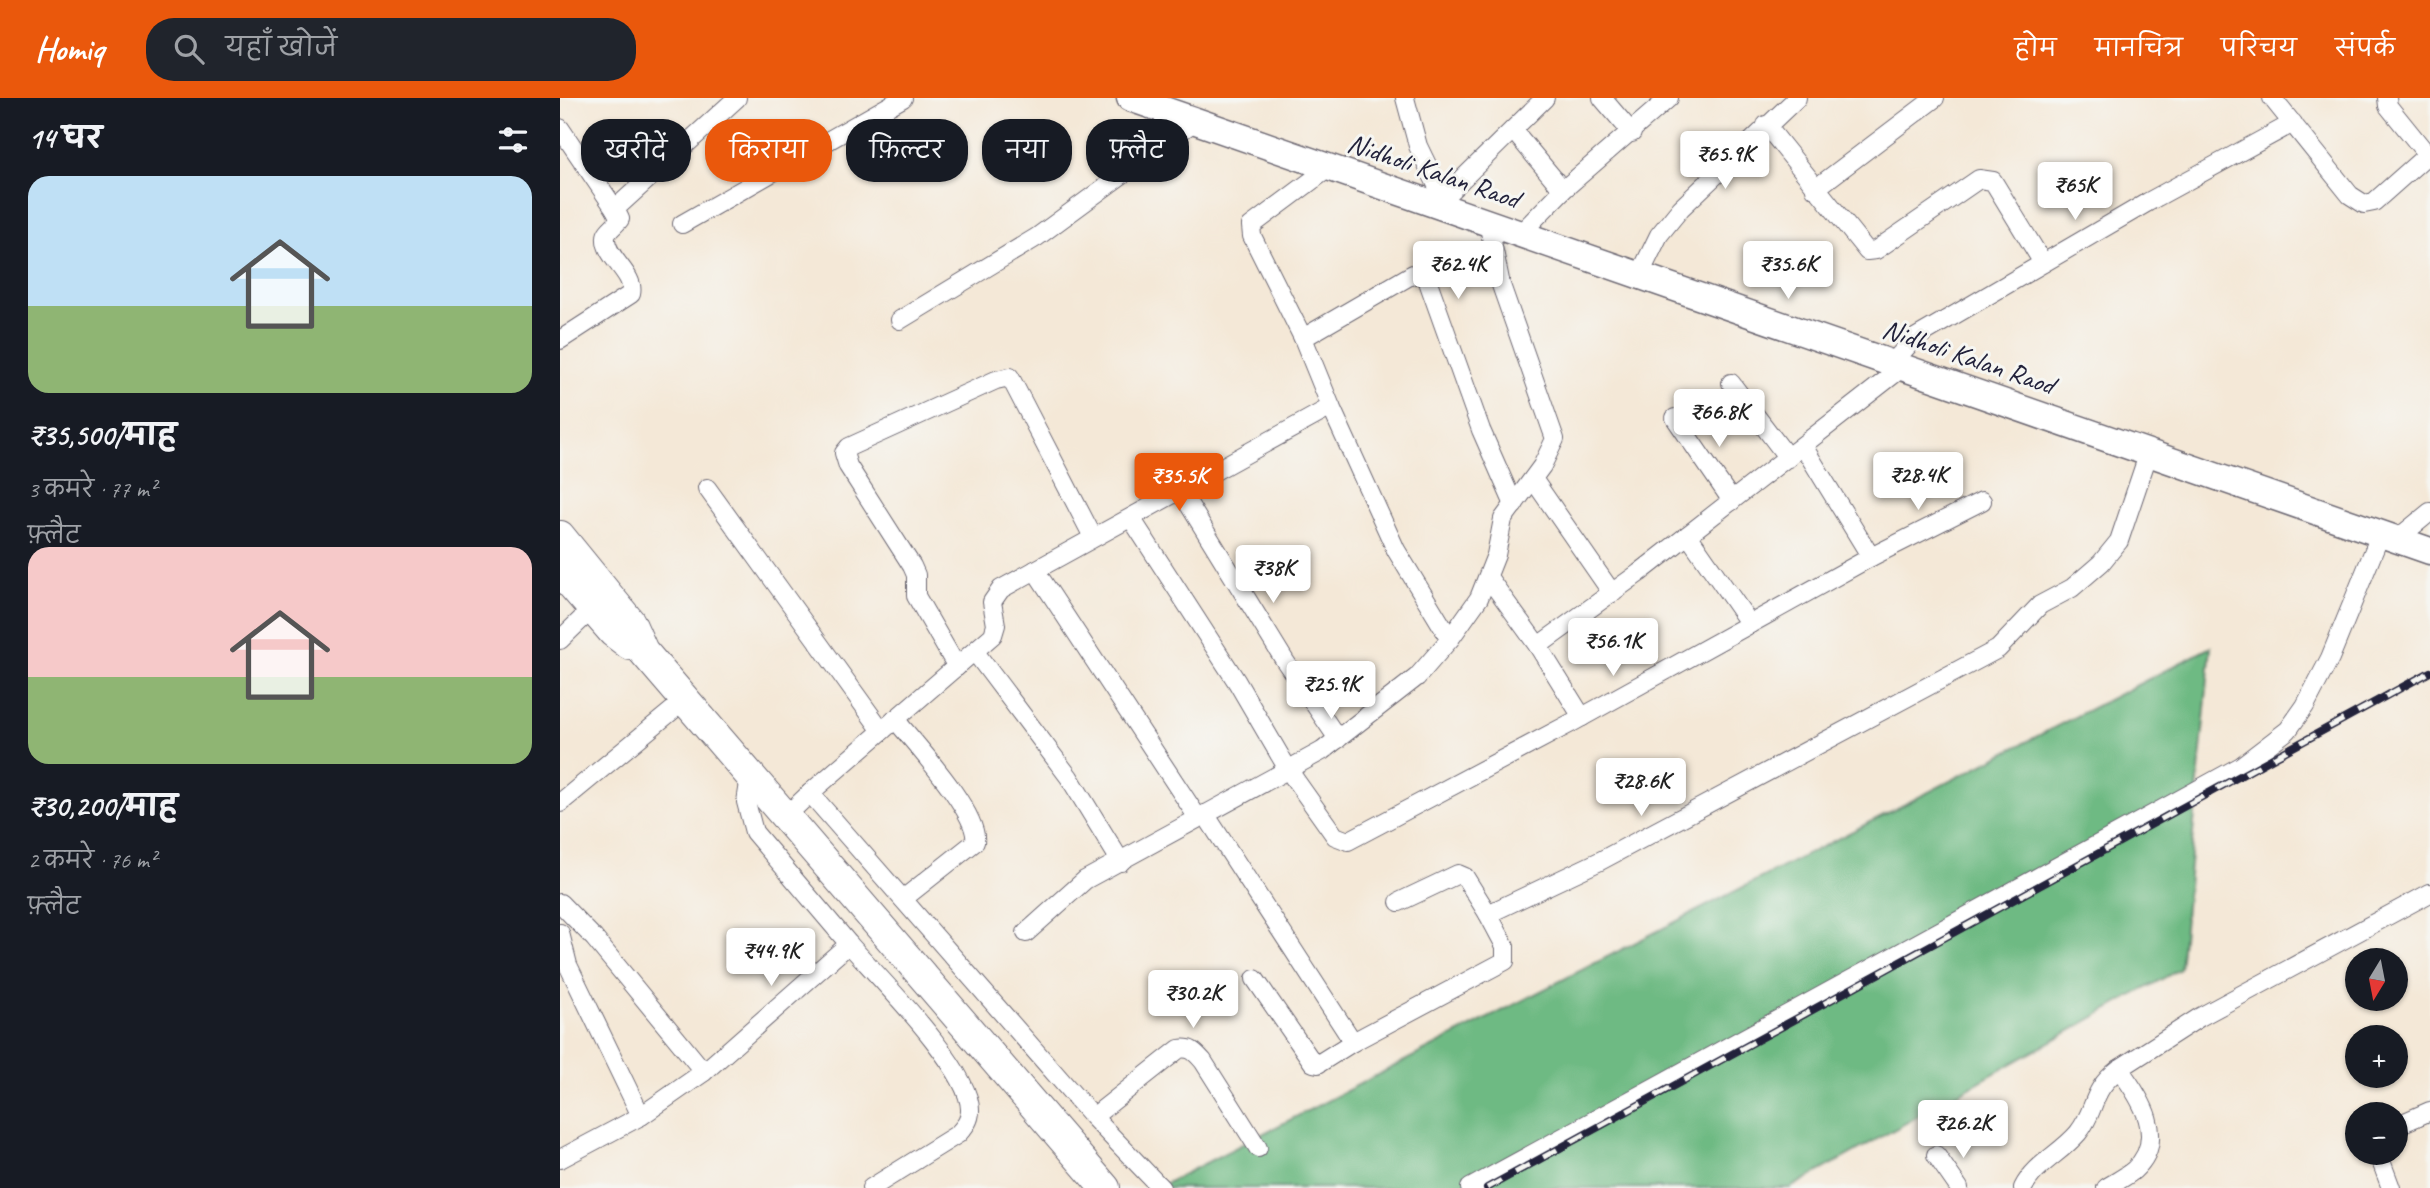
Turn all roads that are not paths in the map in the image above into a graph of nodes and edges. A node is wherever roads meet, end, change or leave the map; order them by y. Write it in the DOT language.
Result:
graph roads {
  1 [pos="737,98"];
  2 [pos="903,98"];
  3 [pos="1130,98"];
  4 [pos="1406,98"];
  5 [pos="1545,98"];
  6 [pos="1602,98"];
  7 [pos="1669,98"];
  8 [pos="1797,98"];
  9 [pos="1936,98"];
  10 [pos="2272,98"];
  11 [pos="2386,98"];
  12 [pos="1195,121"];
  13 [pos="2292,123"];
  14 [pos="1766,125"];
  15 [pos="560,128"];
  16 [pos="1513,130"];
  17 [pos="1632,133"];
  18 [pos="2429,157"];
  19 [pos="1330,167"];
  20 [pos="1815,189"];
  21 [pos="1563,190"];
  22 [pos="1446,203"];
  23 [pos="615,209"];
  24 [pos="1488,222"];
  25 [pos="682,224"];
  26 [pos="1521,233"];
  27 [pos="2043,263"];
  28 [pos="1640,274"];
  29 [pos="900,320"];
  30 [pos="1303,338"];
  31 [pos="560,340"];
  32 [pos="1898,365"];
  33 [pos="1731,383"];
  34 [pos="1331,407"];
  35 [pos="1675,418"];
  36 [pos="1803,446"];
  37 [pos="2149,453"];
  38 [pos="1788,458"];
  39 [pos="1533,478"];
  40 [pos="706,488"];
  41 [pos="1180,490"];
  42 [pos="1732,501"];
  43 [pos="1982,501"];
  44 [pos="1514,505"];
  45 [pos="2430,512"];
  46 [pos="1131,518"];
  47 [pos="1688,535"];
  48 [pos="560,536"];
  49 [pos="2389,536"];
  50 [pos="1093,537"];
  51 [pos="2430,551"];
  52 [pos="1871,557"];
  53 [pos="1035,570"];
  54 [pos="560,571"];
  55 [pos="1488,578"];
  56 [pos="1612,593"];
  57 [pos="592,609"];
  58 [pos="1750,624"];
  59 [pos="1450,639"];
  60 [pos="560,640"];
  61 [pos="1538,646"];
  62 [pos="643,651"];
  63 [pos="975,652"];
  64 [pos="957,667"];
  65 [pos="685,700"];
  66 [pos="1582,717"];
  67 [pos="889,725"];
  68 [pos="1338,739"];
  69 [pos="1289,771"];
  70 [pos="750,777"];
  71 [pos="810,793"];
  72 [pos="560,803"];
  73 [pos="1201,816"];
  74 [pos="784,818"];
  75 [pos="1121,862"];
  76 [pos="2430,892"];
  77 [pos="903,899"];
  78 [pos="1399,902"];
  79 [pos="560,903"];
  80 [pos="1488,914"];
  81 [pos="560,933"];
  82 [pos="1026,933"];
  83 [pos="849,944"];
  84 [pos="1255,979"];
  85 [pos="1353,1042"];
  86 [pos="2119,1069"];
  87 [pos="704,1072"];
  88 [pos="2430,1111"];
  89 [pos="641,1116"];
  90 [pos="1093,1117"];
  91 [pos="2408,1121"];
  92 [pos="1258,1148"];
  93 [pos="1936,1155"];
  94 [pos="560,1159"];
  95 [pos="2382,1165"];
  96 [pos="871,1188"];
  97 [pos="1105,1188"];
  98 [pos="1161,1188"];
  99 [pos="1471,1188"];
  100 [pos="1959,1188"];
  101 [pos="2023,1188"];
  102 [pos="2106,1188"];
  103 [pos="2391,1188"];
  1 -- 23 [label="street"];
  2 -- 25 [label="street"];
  3 -- 12 [label="street, Nidholi Kalan Raod"];
  4 -- 22 [label="street"];
  5 -- 16 [label="street"];
  6 -- 17 [label="street"];
  7 -- 17 [label="street"];
  8 -- 14 [label="street"];
  9 -- 20 [label="street"];
  10 -- 13 [label="street"];
  11 -- 18 [label="street"];
  12 -- 19 [label="street, Nidholi Kalan Raod"];
  12 -- 29 [label="street"];
  13 -- 18 [label="street"];
  13 -- 27 [label="street"];
  14 -- 20 [label="street"];
  14 -- 28 [label="street"];
  15 -- 23 [label="street"];
  16 -- 21 [label="street"];
  16 -- 22 [label="street"];
  17 -- 21 [label="street"];
  19 -- 22 [label="street, Nidholi Kalan Raod"];
  19 -- 30 [label="street"];
  20 -- 27 [label="street"];
  21 -- 26 [label="street"];
  22 -- 24 [label="street, Nidholi Kalan Raod"];
  23 -- 31 [label="street"];
  24 -- 26 [label="street, Nidholi Kalan Raod"];
  24 -- 39 [label="street"];
  26 -- 28 [label="street, Nidholi Kalan Raod"];
  27 -- 32 [label="street"];
  28 -- 32 [label="street, Nidholi Kalan Raod"];
  30 -- 34 [label="street"];
  30 -- 44 [label="street"];
  32 -- 36 [label="street"];
  32 -- 37 [label="street, Nidholi Kalan Raod"];
  33 -- 38 [label="street"];
  34 -- 41 [label="street"];
  34 -- 59 [label="street"];
  35 -- 42 [label="street"];
  36 -- 38 [label="street"];
  36 -- 52 [label="street"];
  37 -- 49 [label="street, Nidholi Kalan Raod"];
  37 -- 80 [label="street"];
  38 -- 42 [label="street"];
  39 -- 44 [label="street"];
  39 -- 56 [label="street"];
  40 -- 67 [label="street"];
  41 -- 46 [label="street"];
  41 -- 68 [label="street"];
  42 -- 47 [label="street"];
  43 -- 52 [label="street"];
  44 -- 55 [label="street"];
  45 -- 49 [label="street"];
  46 -- 50 [label="street"];
  46 -- 69 [label="street"];
  47 -- 56 [label="street"];
  47 -- 58 [label="street"];
  48 -- 62 [label="main road"];
  49 -- 51 [label="street, Nidholi Kalan Raod"];
  49 -- 99 [label="street"];
  50 -- 53 [label="street"];
  50 -- 64 [label="street"];
  52 -- 58 [label="street"];
  53 -- 63 [label="street"];
  53 -- 73 [label="street"];
  54 -- 57 [label="main road"];
  55 -- 59 [label="street"];
  55 -- 61 [label="street"];
  56 -- 61 [label="street"];
  57 -- 60 [label="street"];
  57 -- 62 [label="main road"];
  58 -- 66 [label="street"];
  59 -- 68 [label="street"];
  61 -- 66 [label="street"];
  62 -- 65 [label="main road"];
  63 -- 64 [label="street"];
  63 -- 75 [label="street"];
  64 -- 67 [label="street"];
  65 -- 70 [label="main road"];
  65 -- 72 [label="street"];
  66 -- 69 [label="street"];
  67 -- 71 [label="street"];
  67 -- 77 [label="street"];
  68 -- 69 [label="street"];
  69 -- 73 [label="street"];
  70 -- 74 [label="main road"];
  70 -- 83 [label="street"];
  71 -- 74 [label="street"];
  71 -- 77 [label="street"];
  73 -- 75 [label="street"];
  73 -- 85 [label="street"];
  74 -- 97 [label="main road"];
  75 -- 82 [label="street"];
  76 -- 86 [label="street"];
  77 -- 90 [label="street"];
  78 -- 80 [label="street"];
  79 -- 87 [label="street"];
  80 -- 85 [label="street"];
  81 -- 89 [label="street"];
  83 -- 87 [label="street"];
  83 -- 96 [label="street"];
  84 -- 85 [label="street"];
  86 -- 101 [label="street"];
  86 -- 102 [label="street"];
  87 -- 89 [label="street"];
  88 -- 91 [label="street"];
  89 -- 94 [label="street"];
  90 -- 92 [label="street"];
  90 -- 98 [label="street"];
  93 -- 100 [label="street"];
  95 -- 103 [label="street"];
}
